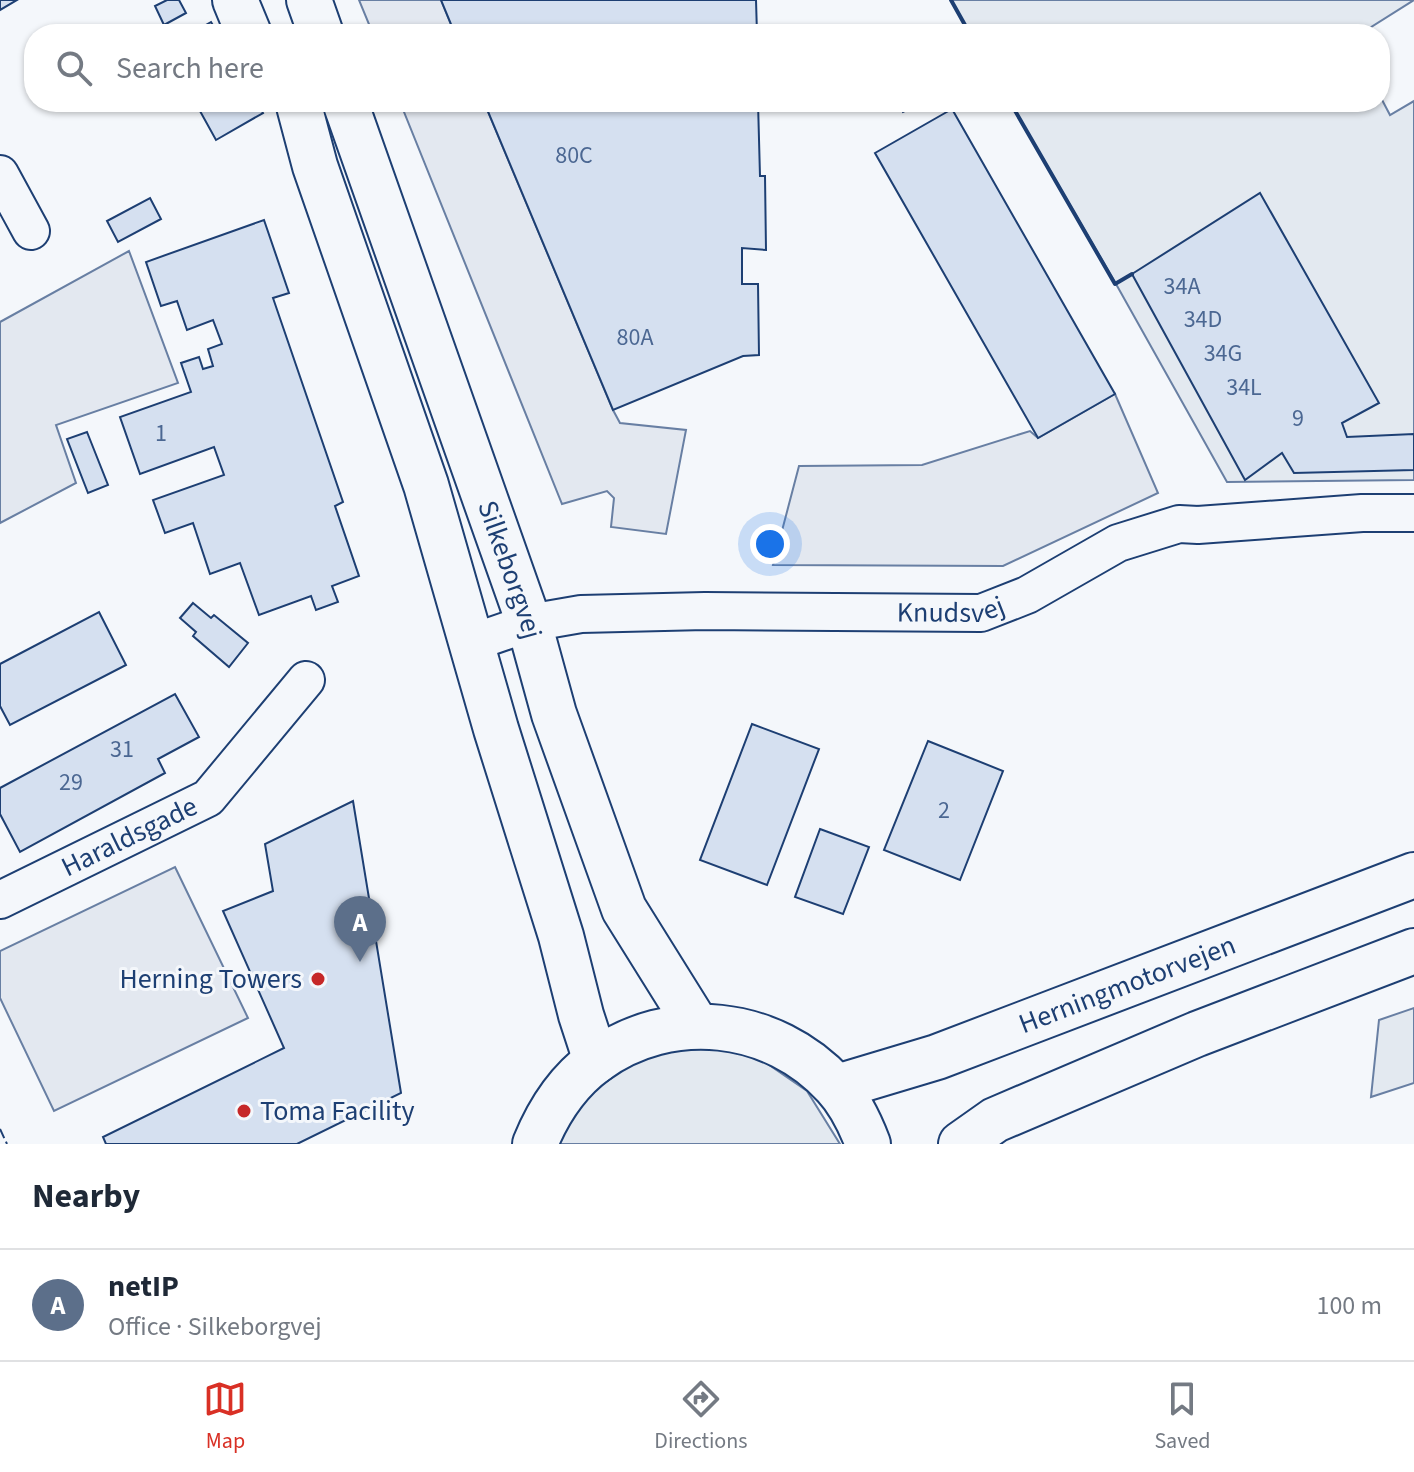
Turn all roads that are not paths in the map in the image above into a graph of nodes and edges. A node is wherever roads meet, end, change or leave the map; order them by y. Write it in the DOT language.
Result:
graph roads {
  1 [pos="235,0"];
  2 [pos="264,0"];
  3 [pos="309,0"];
  4 [pos="245,24"];
  5 [pos="273,24"];
  6 [pos="317,24"];
  7 [pos="287,112"];
  8 [pos="301,112"];
  9 [pos="349,112"];
  10 [pos="315,166"];
  11 [pos="0,174"];
  12 [pos="31,231"];
  13 [pos="1414,513"];
  14 [pos="529,623"];
  15 [pos="471,643"];
  16 [pos="306,680"];
  17 [pos="1414,875"];
  18 [pos="0,900"];
  19 [pos="1414,951"];
  20 [pos="697,1026"];
  21 [pos="596,1061"];
  22 [pos="837,1087"];
  23 [pos="535,1144"];
  24 [pos="868,1144"];
  25 [pos="961,1144"];
  1 -- 4 [label="main road"];
  2 -- 5 [label="main road"];
  3 -- 6 [label="main road"];
  7 -- 10 [label="main road, Silkeborgvej"];
  8 -- 10 [label="main road, Silkeborgvej"];
  9 -- 14 [label="main road, Silkeborgvej"];
  10 -- 15 [label="main road, Silkeborgvej"];
  11 -- 12 [label="street"];
  13 -- 14 [label="street, Knudsvej"];
  14 -- 15 [label="street, Knudsvej"];
  14 -- 20 [label="main road, Silkeborgvej"];
  15 -- 21 [label="main road, Silkeborgvej"];
  16 -- 18 [label="street, Haraldsgade"];
  17 -- 22 [label="main road, Herningmotorvejen"];
  19 -- 25 [label="main road"];
  20 -- 21 [label="main road"];
  20 -- 22 [label="main road"];
  21 -- 23 [label="main road"];
  22 -- 24 [label="main road"];
}
